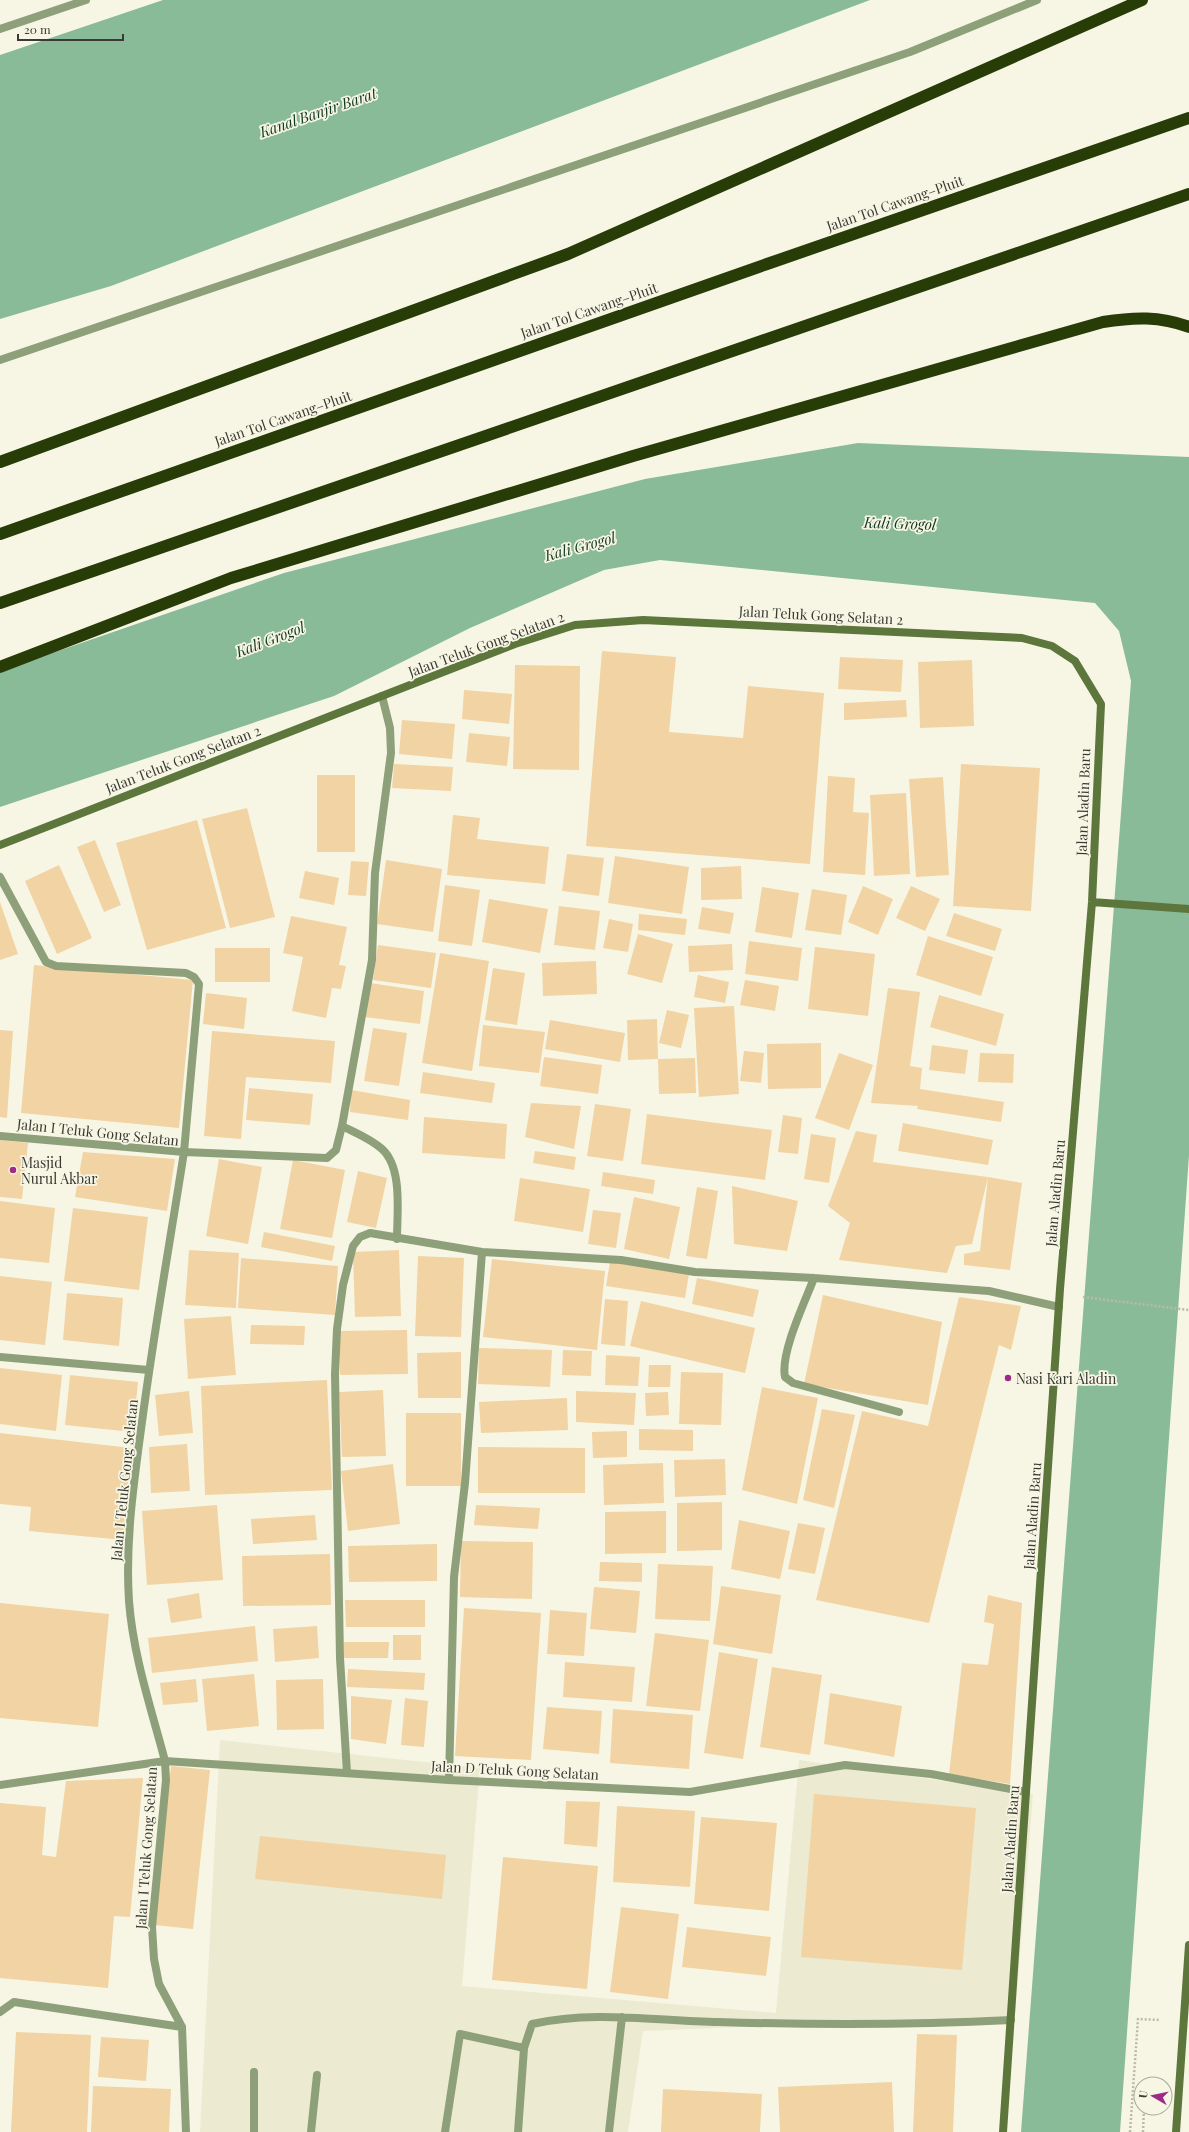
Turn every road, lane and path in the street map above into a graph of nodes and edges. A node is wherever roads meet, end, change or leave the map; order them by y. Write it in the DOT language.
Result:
graph roads {
  1 [pos="86,0"];
  2 [pos="1036,0"];
  3 [pos="1142,0"];
  4 [pos="0,29"];
  5 [pos="1189,118"];
  6 [pos="1189,194"];
  7 [pos="1189,327"];
  8 [pos="0,360"];
  9 [pos="0,462"];
  10 [pos="0,534"];
  11 [pos="0,603"];
  12 [pos="0,667"];
  13 [pos="382,696"];
  14 [pos="1100,704"];
  15 [pos="0,845"];
  16 [pos="0,877"];
  17 [pos="1092,902"];
  18 [pos="1189,909"];
  19 [pos="342,1126"];
  20 [pos="0,1136"];
  21 [pos="184,1152"];
  22 [pos="397,1239"];
  23 [pos="482,1252"];
  24 [pos="814,1278"];
  25 [pos="1080,1297"];
  26 [pos="1059,1307"];
  27 [pos="1189,1310"];
  28 [pos="0,1357"];
  29 [pos="149,1370"];
  30 [pos="899,1412"];
  31 [pos="165,1761"];
  32 [pos="347,1773"];
  33 [pos="449,1780"];
  34 [pos="0,1785"];
  35 [pos="1026,1792"];
  36 [pos="1189,1945"];
  37 [pos="0,2012"];
  38 [pos="622,2017"];
  39 [pos="1011,2020"];
  40 [pos="1184,2021"];
  41 [pos="182,2027"];
  42 [pos="524,2048"];
  43 [pos="254,2072"];
  44 [pos="316,2075"];
  45 [pos="1144,2116"];
  46 [pos="186,2132"];
  47 [pos="254,2132"];
  48 [pos="310,2132"];
  49 [pos="445,2132"];
  50 [pos="518,2132"];
  51 [pos="609,2132"];
  52 [pos="1003,2132"];
  53 [pos="1130,2132"];
  54 [pos="1143,2132"];
  55 [pos="1176,2132"];
  1 -- 4 [label="street"];
  2 -- 8 [label="street"];
  3 -- 9 [label="highway"];
  5 -- 10 [label="highway, Jalan Tol Cawang–Pluit"];
  6 -- 11 [label="highway"];
  7 -- 12 [label="highway"];
  13 -- 14 [label="street, Jalan Teluk Gong Selatan 2"];
  13 -- 15 [label="street, Jalan Teluk Gong Selatan 2"];
  13 -- 19 [label="street"];
  14 -- 17 [label="street, Jalan Aladin Baru"];
  16 -- 21 [label="street"];
  17 -- 18 [label="street"];
  17 -- 26 [label="street, Jalan Aladin Baru"];
  19 -- 21 [label="street"];
  19 -- 22 [label="street"];
  20 -- 21 [label="street, Jalan I Teluk Gong Selatan"];
  21 -- 29 [label="street, Jalan I Teluk Gong Selatan"];
  22 -- 23 [label="street"];
  22 -- 32 [label="street"];
  23 -- 24 [label="street"];
  23 -- 33 [label="street"];
  24 -- 26 [label="street"];
  24 -- 30 [label="street"];
  25 -- 27 [label="path"];
  26 -- 35 [label="street, Jalan Aladin Baru"];
  28 -- 29 [label="street"];
  29 -- 31 [label="street, Jalan I Teluk Gong Selatan"];
  31 -- 32 [label="street, Jalan D Teluk Gong Selatan"];
  31 -- 34 [label="street, Jalan D Teluk Gong Selatan"];
  31 -- 41 [label="street, Jalan I Teluk Gong Selatan"];
  32 -- 33 [label="street, Jalan D Teluk Gong Selatan"];
  33 -- 35 [label="street, Jalan D Teluk Gong Selatan"];
  35 -- 39 [label="street, Jalan Aladin Baru"];
  36 -- 40 [label="street"];
  37 -- 41 [label="street"];
  38 -- 39 [label="street"];
  38 -- 42 [label="street"];
  38 -- 51 [label="street"];
  39 -- 52 [label="street, Jalan Aladin Baru"];
  40 -- 53 [label="path"];
  40 -- 55 [label="street"];
  41 -- 46 [label="street, Jalan I Teluk Gong Selatan"];
  42 -- 49 [label="street"];
  42 -- 50 [label="street"];
  43 -- 47 [label="street"];
  44 -- 48 [label="street"];
  45 -- 54 [label="path"];
}
